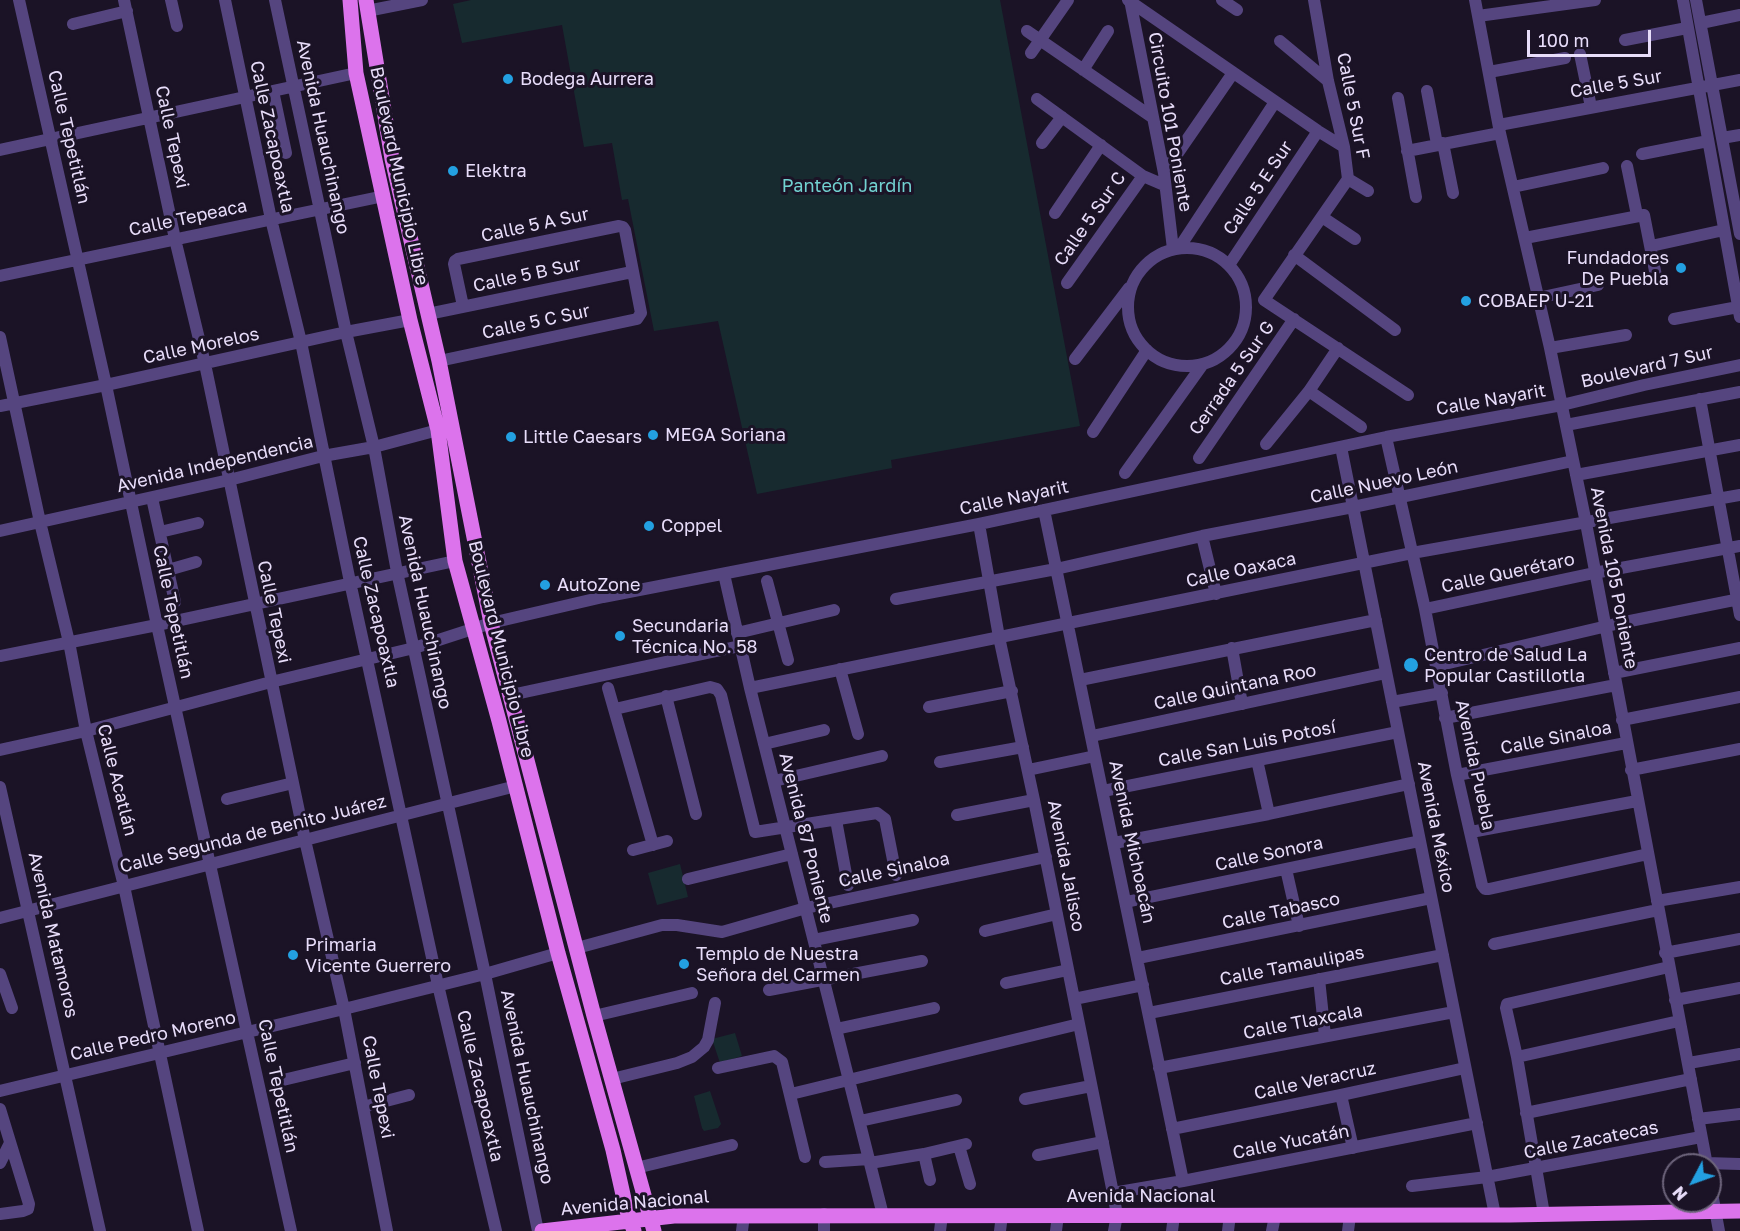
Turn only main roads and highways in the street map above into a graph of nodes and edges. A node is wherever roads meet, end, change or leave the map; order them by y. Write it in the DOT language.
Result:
graph roads {
  1 [pos="350,0"];
  2 [pos="367,5"];
  3 [pos="1740,1211"];
  4 [pos="1229,1223"];
  5 [pos="1273,1223"];
  6 [pos="1349,1223"];
  7 [pos="652,1225"];
  8 [pos="632,1226"];
  9 [pos="540,1231"];
  1 -- 8 [label="main road, Boulevard Municipio Libre"];
  2 -- 7 [label="main road, Boulevard Municipio Libre"];
  3 -- 6 [label="main road, Avenida Nacional"];
  4 -- 5 [label="main road, Avenida Nacional"];
  4 -- 7 [label="main road, Avenida Nacional"];
  5 -- 6 [label="main road, Avenida Nacional"];
  7 -- 8 [label="main road, Avenida Nacional"];
  8 -- 9 [label="main road, Avenida Nacional"];
}
